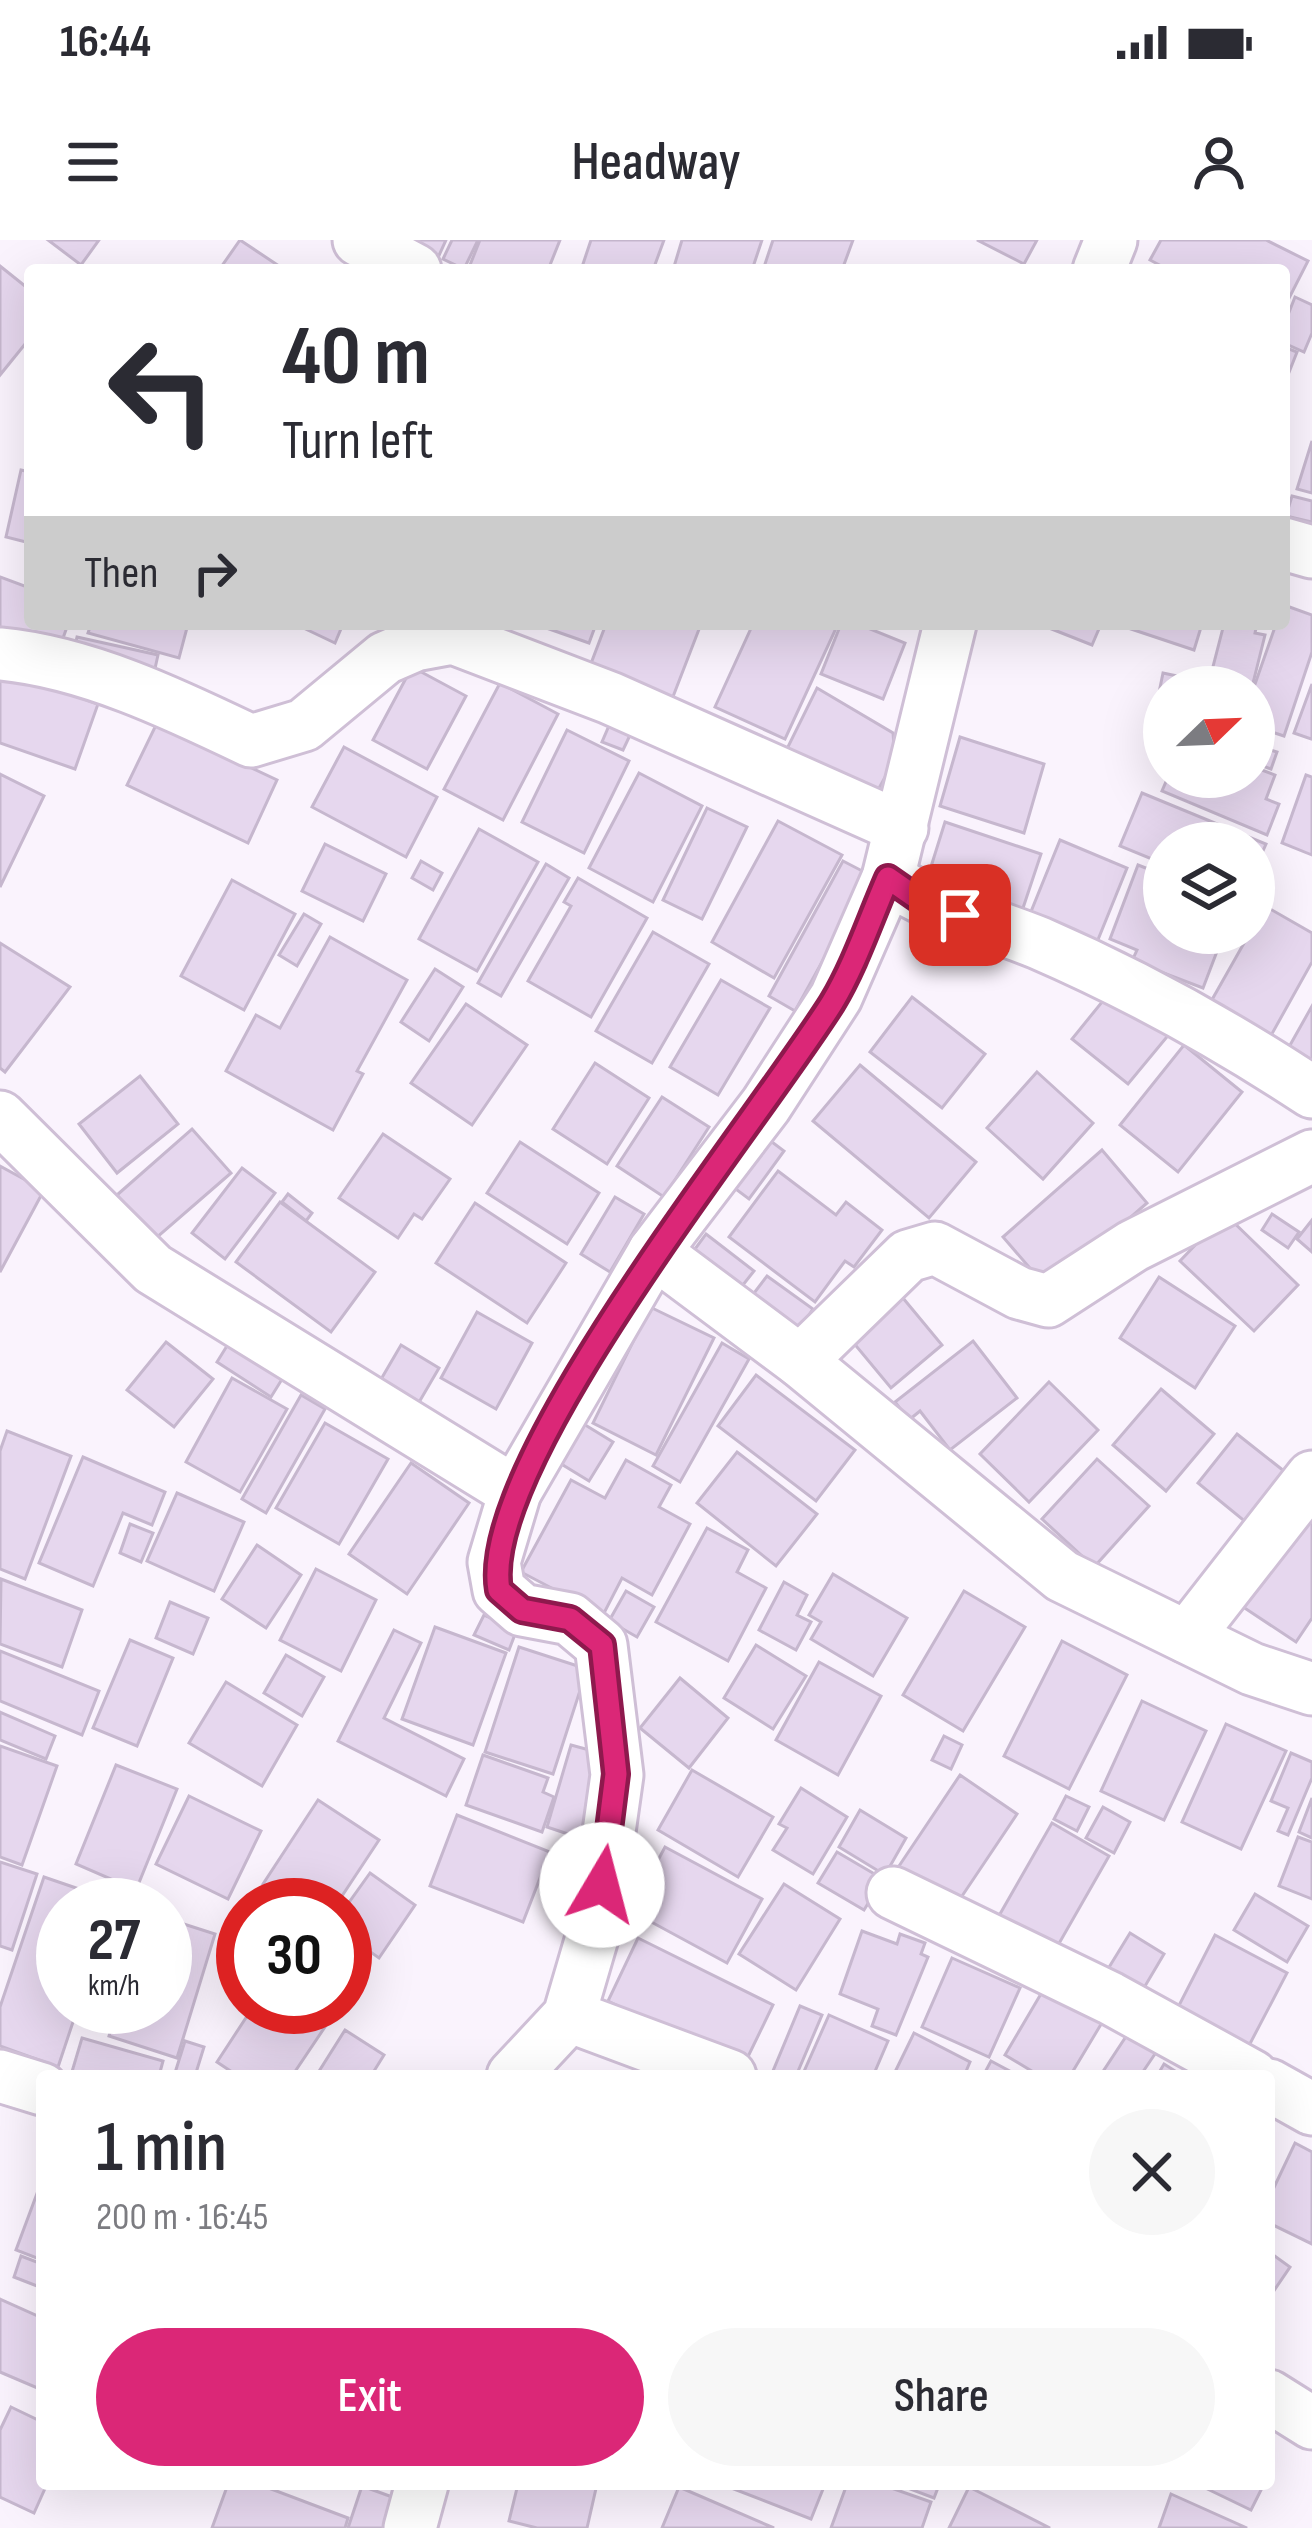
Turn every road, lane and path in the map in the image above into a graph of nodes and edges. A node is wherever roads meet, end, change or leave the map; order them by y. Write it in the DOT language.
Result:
graph roads {
  1 [pos="359,240"];
  2 [pos="404,264"];
  3 [pos="949,630"];
  4 [pos="0,654"];
  5 [pos="902,827"];
  6 [pos="888,878"];
  7 [pos="1312,1092"];
  8 [pos="0,1117"];
  9 [pos="1312,1156"];
  10 [pos="654,1252"];
  11 [pos="800,1360"];
  12 [pos="1312,1477"];
  13 [pos="515,1492"];
  14 [pos="1187,1636"];
  15 [pos="1312,1689"];
  16 [pos="892,1893"];
  17 [pos="569,2016"];
  18 [pos="519,2070"];
  19 [pos="714,2070"];
  20 [pos="1241,2070"];
  21 [pos="0,2076"];
  22 [pos="36,2088"];
  23 [pos="1275,2088"];
  24 [pos="1312,2109"];
  25 [pos="1275,2400"];
  26 [pos="1312,2423"];
  27 [pos="420,2490"];
  28 [pos="410,2528"];
  1 -- 2 [label="street"];
  3 -- 5 [label="street"];
  4 -- 5 [label="street"];
  5 -- 6 [label="street"];
  6 -- 7 [label="street"];
  6 -- 10 [label="street"];
  8 -- 13 [label="street"];
  9 -- 11 [label="street"];
  10 -- 11 [label="street"];
  10 -- 13 [label="street"];
  11 -- 14 [label="street"];
  12 -- 14 [label="street"];
  13 -- 17 [label="street"];
  14 -- 15 [label="street"];
  16 -- 20 [label="street"];
  17 -- 18 [label="street"];
  17 -- 19 [label="street"];
  21 -- 22 [label="street"];
  23 -- 24 [label="street"];
  25 -- 26 [label="street"];
  27 -- 28 [label="street"];
}
